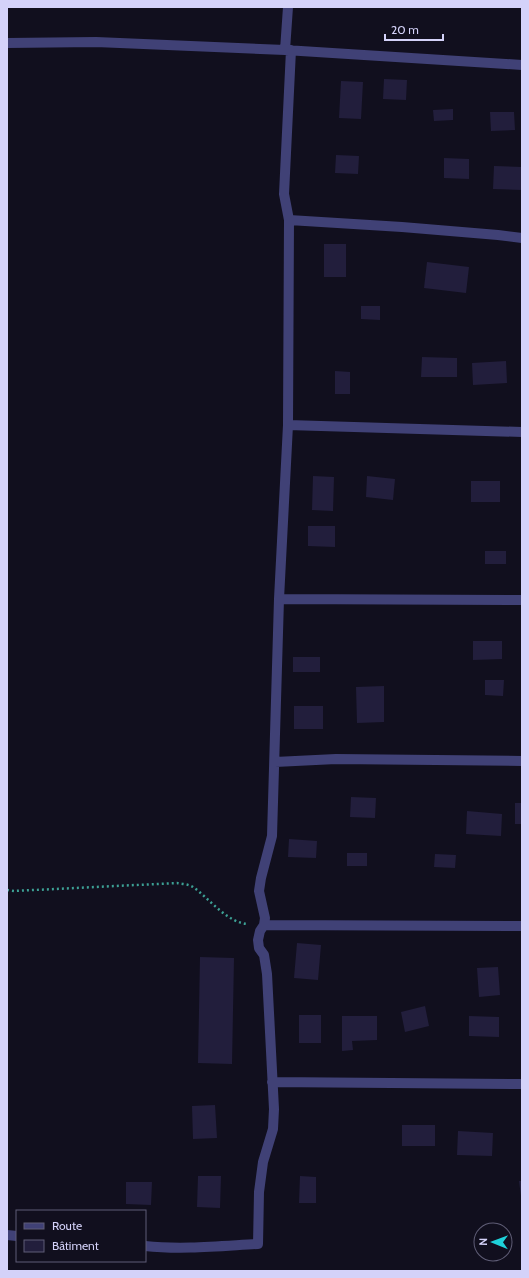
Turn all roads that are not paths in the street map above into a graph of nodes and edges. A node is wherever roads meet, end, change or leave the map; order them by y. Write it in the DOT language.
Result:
graph roads {
  1 [pos="288,7"];
  2 [pos="7,43"];
  3 [pos="288,50"];
  4 [pos="522,65"];
  5 [pos="289,220"];
  6 [pos="522,238"];
  7 [pos="288,425"];
  8 [pos="522,432"];
  9 [pos="279,599"];
  10 [pos="522,600"];
  11 [pos="522,761"];
  12 [pos="275,762"];
  13 [pos="264,925"];
  14 [pos="522,926"];
  15 [pos="272,1082"];
  16 [pos="522,1084"];
  17 [pos="146,1246"];
  1 -- 3 [label="street"];
  2 -- 3 [label="street"];
  3 -- 4 [label="street"];
  3 -- 5 [label="street"];
  5 -- 6 [label="street"];
  5 -- 7 [label="street"];
  7 -- 8 [label="street"];
  7 -- 9 [label="street"];
  9 -- 10 [label="street"];
  9 -- 12 [label="street"];
  11 -- 12 [label="street"];
  12 -- 13 [label="street"];
  13 -- 14 [label="street"];
  13 -- 15 [label="street"];
  15 -- 16 [label="street"];
  15 -- 17 [label="street"];
}
